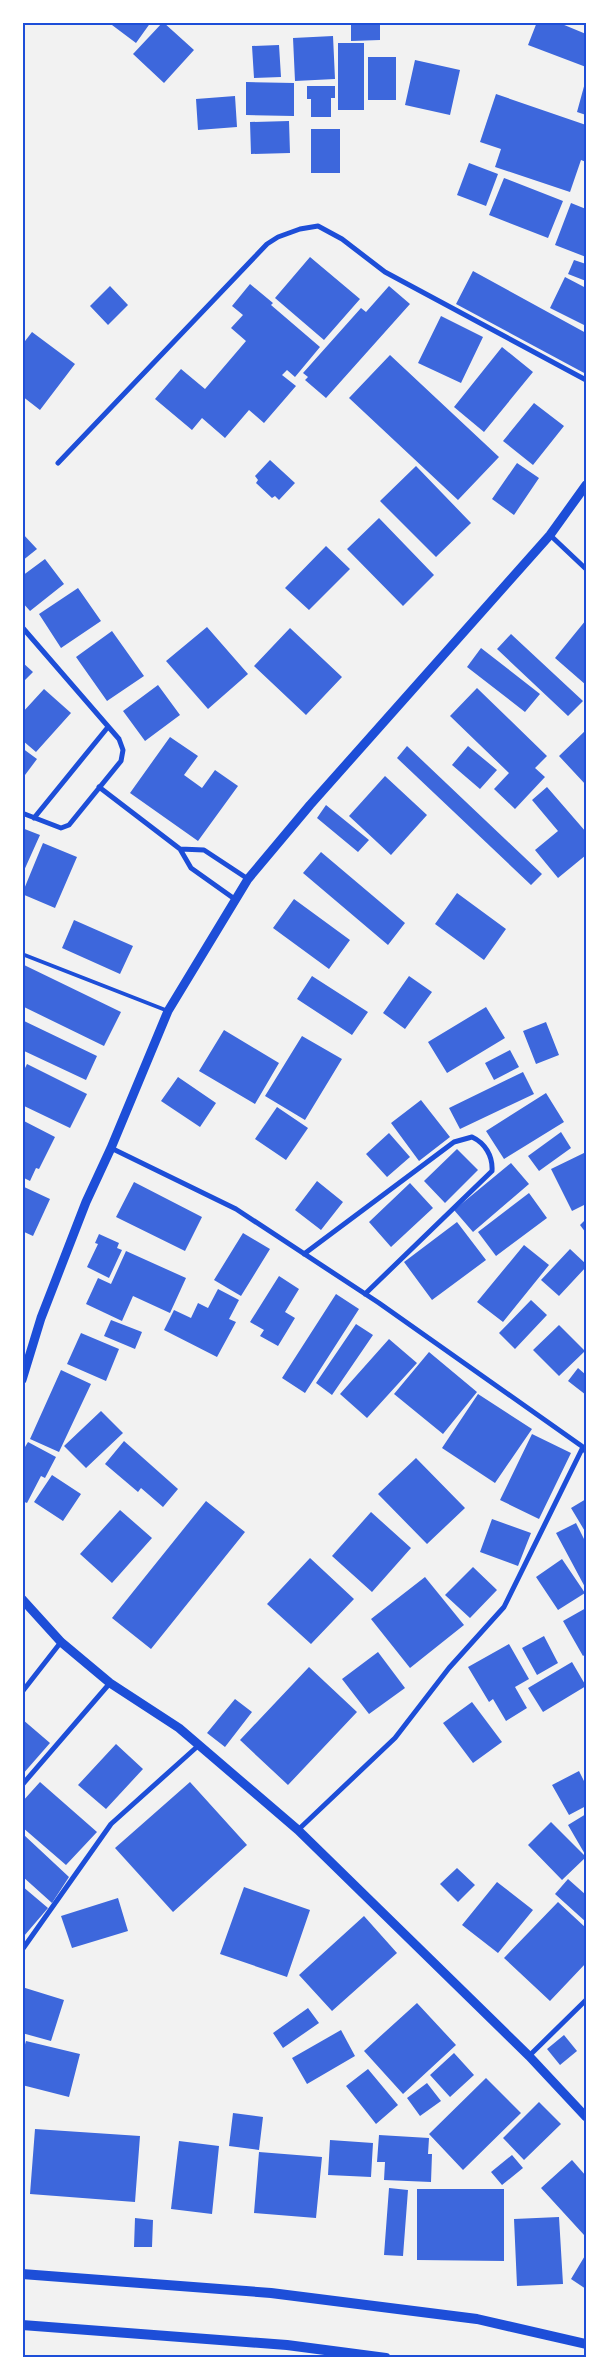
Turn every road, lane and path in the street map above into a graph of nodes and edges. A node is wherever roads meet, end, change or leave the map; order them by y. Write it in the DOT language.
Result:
graph roads {
  1 [pos="586,380"];
  2 [pos="58,463"];
  3 [pos="586,485"];
  4 [pos="550,535"];
  5 [pos="586,569"];
  6 [pos="22,627"];
  7 [pos="108,727"];
  8 [pos="100,787"];
  9 [pos="22,813"];
  10 [pos="34,818"];
  11 [pos="180,849"];
  12 [pos="248,879"];
  13 [pos="236,900"];
  14 [pos="22,954"];
  15 [pos="168,1011"];
  16 [pos="111,1148"];
  17 [pos="304,1254"];
  18 [pos="365,1294"];
  19 [pos="22,1380"];
  20 [pos="583,1447"];
  21 [pos="586,1452"];
  22 [pos="22,1599"];
  23 [pos="61,1642"];
  24 [pos="110,1683"];
  25 [pos="22,1692"];
  26 [pos="199,1745"];
  27 [pos="22,1785"];
  28 [pos="298,1830"];
  29 [pos="22,1950"];
  30 [pos="586,2000"];
  31 [pos="529,2056"];
  32 [pos="586,2117"];
  33 [pos="22,2274"];
  34 [pos="22,2325"];
  35 [pos="586,2344"];
  36 [pos="386,2358"];
  1 -- 2 [label="street"];
  3 -- 4 [label="street"];
  4 -- 5 [label="street"];
  4 -- 12 [label="street"];
  6 -- 7 [label="street"];
  7 -- 8 [label="street"];
  7 -- 10 [label="street"];
  8 -- 10 [label="street"];
  8 -- 11 [label="street"];
  9 -- 10 [label="street"];
  11 -- 12 [label="street"];
  11 -- 13 [label="street"];
  12 -- 13 [label="street"];
  13 -- 15 [label="street"];
  14 -- 15 [label="lane"];
  15 -- 16 [label="street"];
  16 -- 17 [label="street"];
  16 -- 19 [label="street"];
  17 -- 18 [label="street"];
  17 -- 18 [label="street"];
  18 -- 20 [label="street"];
  20 -- 21 [label="street"];
  20 -- 28 [label="street"];
  22 -- 23 [label="street"];
  23 -- 24 [label="street"];
  23 -- 25 [label="street"];
  24 -- 26 [label="street"];
  24 -- 27 [label="street"];
  26 -- 28 [label="street"];
  26 -- 29 [label="street"];
  28 -- 31 [label="street"];
  30 -- 31 [label="street"];
  31 -- 32 [label="street"];
  33 -- 35 [label="main road"];
  34 -- 36 [label="main road"];
}
